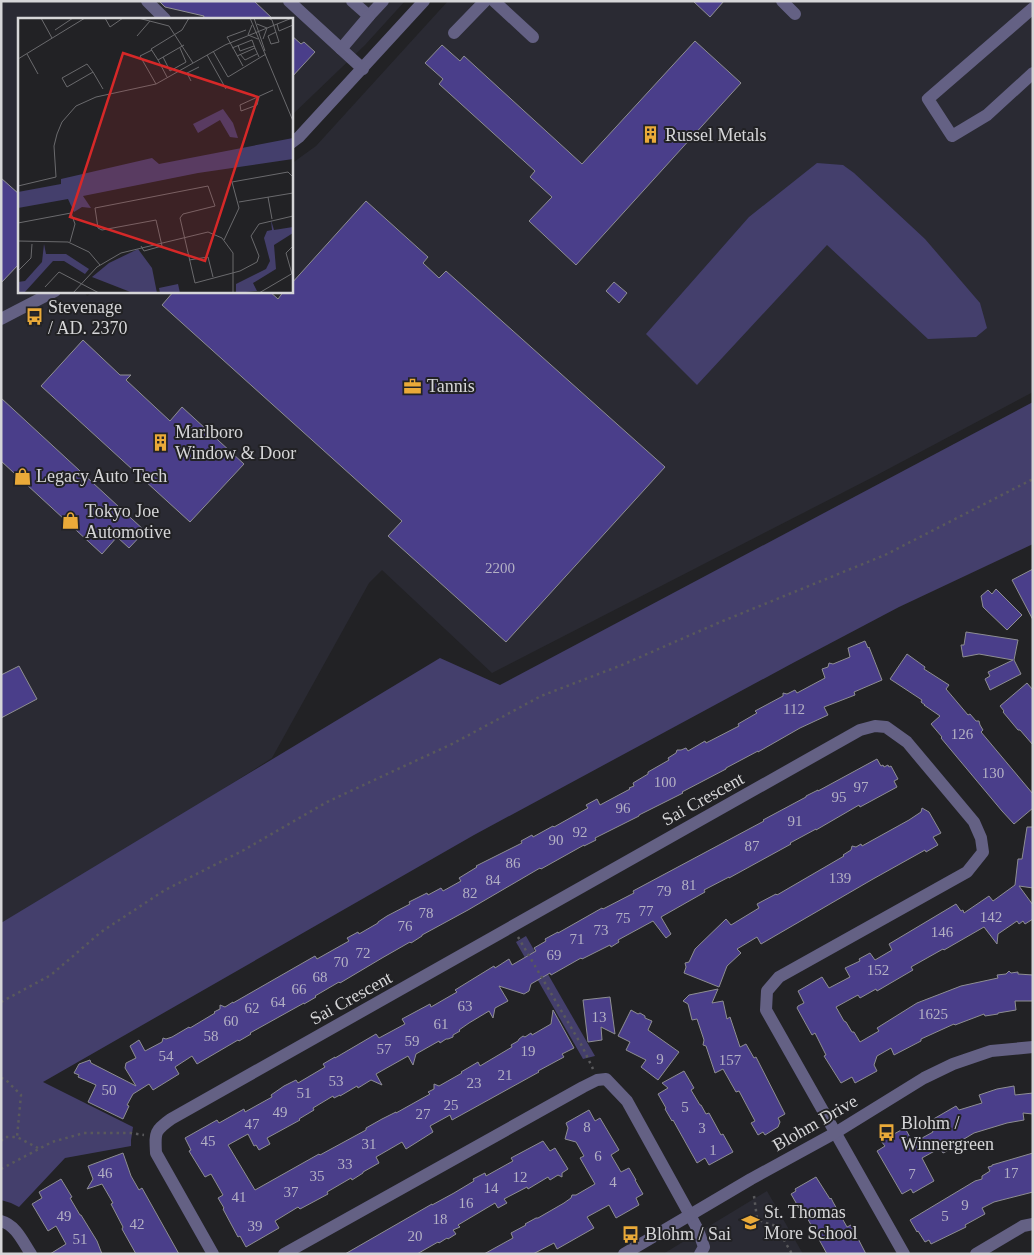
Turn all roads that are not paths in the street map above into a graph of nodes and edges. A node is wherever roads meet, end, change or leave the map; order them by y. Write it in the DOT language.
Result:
graph roads {
  1 [pos="147,1"];
  2 [pos="290,1"];
  3 [pos="352,1"];
  4 [pos="383,1"];
  5 [pos="424,1"];
  6 [pos="485,1"];
  7 [pos="494,1"];
  8 [pos="782,1"];
  9 [pos="1033,8"];
  10 [pos="795,14"];
  11 [pos="369,16"];
  12 [pos="164,18"];
  13 [pos="454,33"];
  14 [pos="533,37"];
  15 [pos="341,49"];
  16 [pos="363,69"];
  17 [pos="1033,73"];
  18 [pos="294,138"];
  19 [pos="53,292"];
  20 [pos="1,319"];
  21 [pos="1033,1047"];
  22 [pos="835,1133"];
  23 [pos="690,1215"];
  24 [pos="1,1221"];
  25 [pos="1033,1224"];
  26 [pos="31,1254"];
  27 [pos="213,1254"];
  28 [pos="284,1254"];
  29 [pos="624,1254"];
  30 [pos="700,1254"];
  31 [pos="904,1254"];
  32 [pos="976,1254"];
  1 -- 12 [label="street"];
  2 -- 15 [label="street"];
  3 -- 11 [label="street"];
  4 -- 11 [label="street"];
  5 -- 16 [label="street"];
  6 -- 13 [label="street"];
  7 -- 14 [label="street"];
  8 -- 10 [label="street"];
  9 -- 17 [label="street"];
  11 -- 15 [label="street"];
  15 -- 16 [label="street"];
  16 -- 18 [label="street"];
  19 -- 20 [label="street"];
  21 -- 22 [label="street, Blohm Drive"];
  22 -- 23 [label="street, Blohm Drive"];
  22 -- 27 [label="street, Sai Crescent"];
  22 -- 31 [label="street"];
  23 -- 28 [label="street"];
  23 -- 29 [label="street, Blohm Drive"];
  23 -- 30 [label="street"];
  24 -- 26 [label="street"];
  25 -- 32 [label="street"];
}
